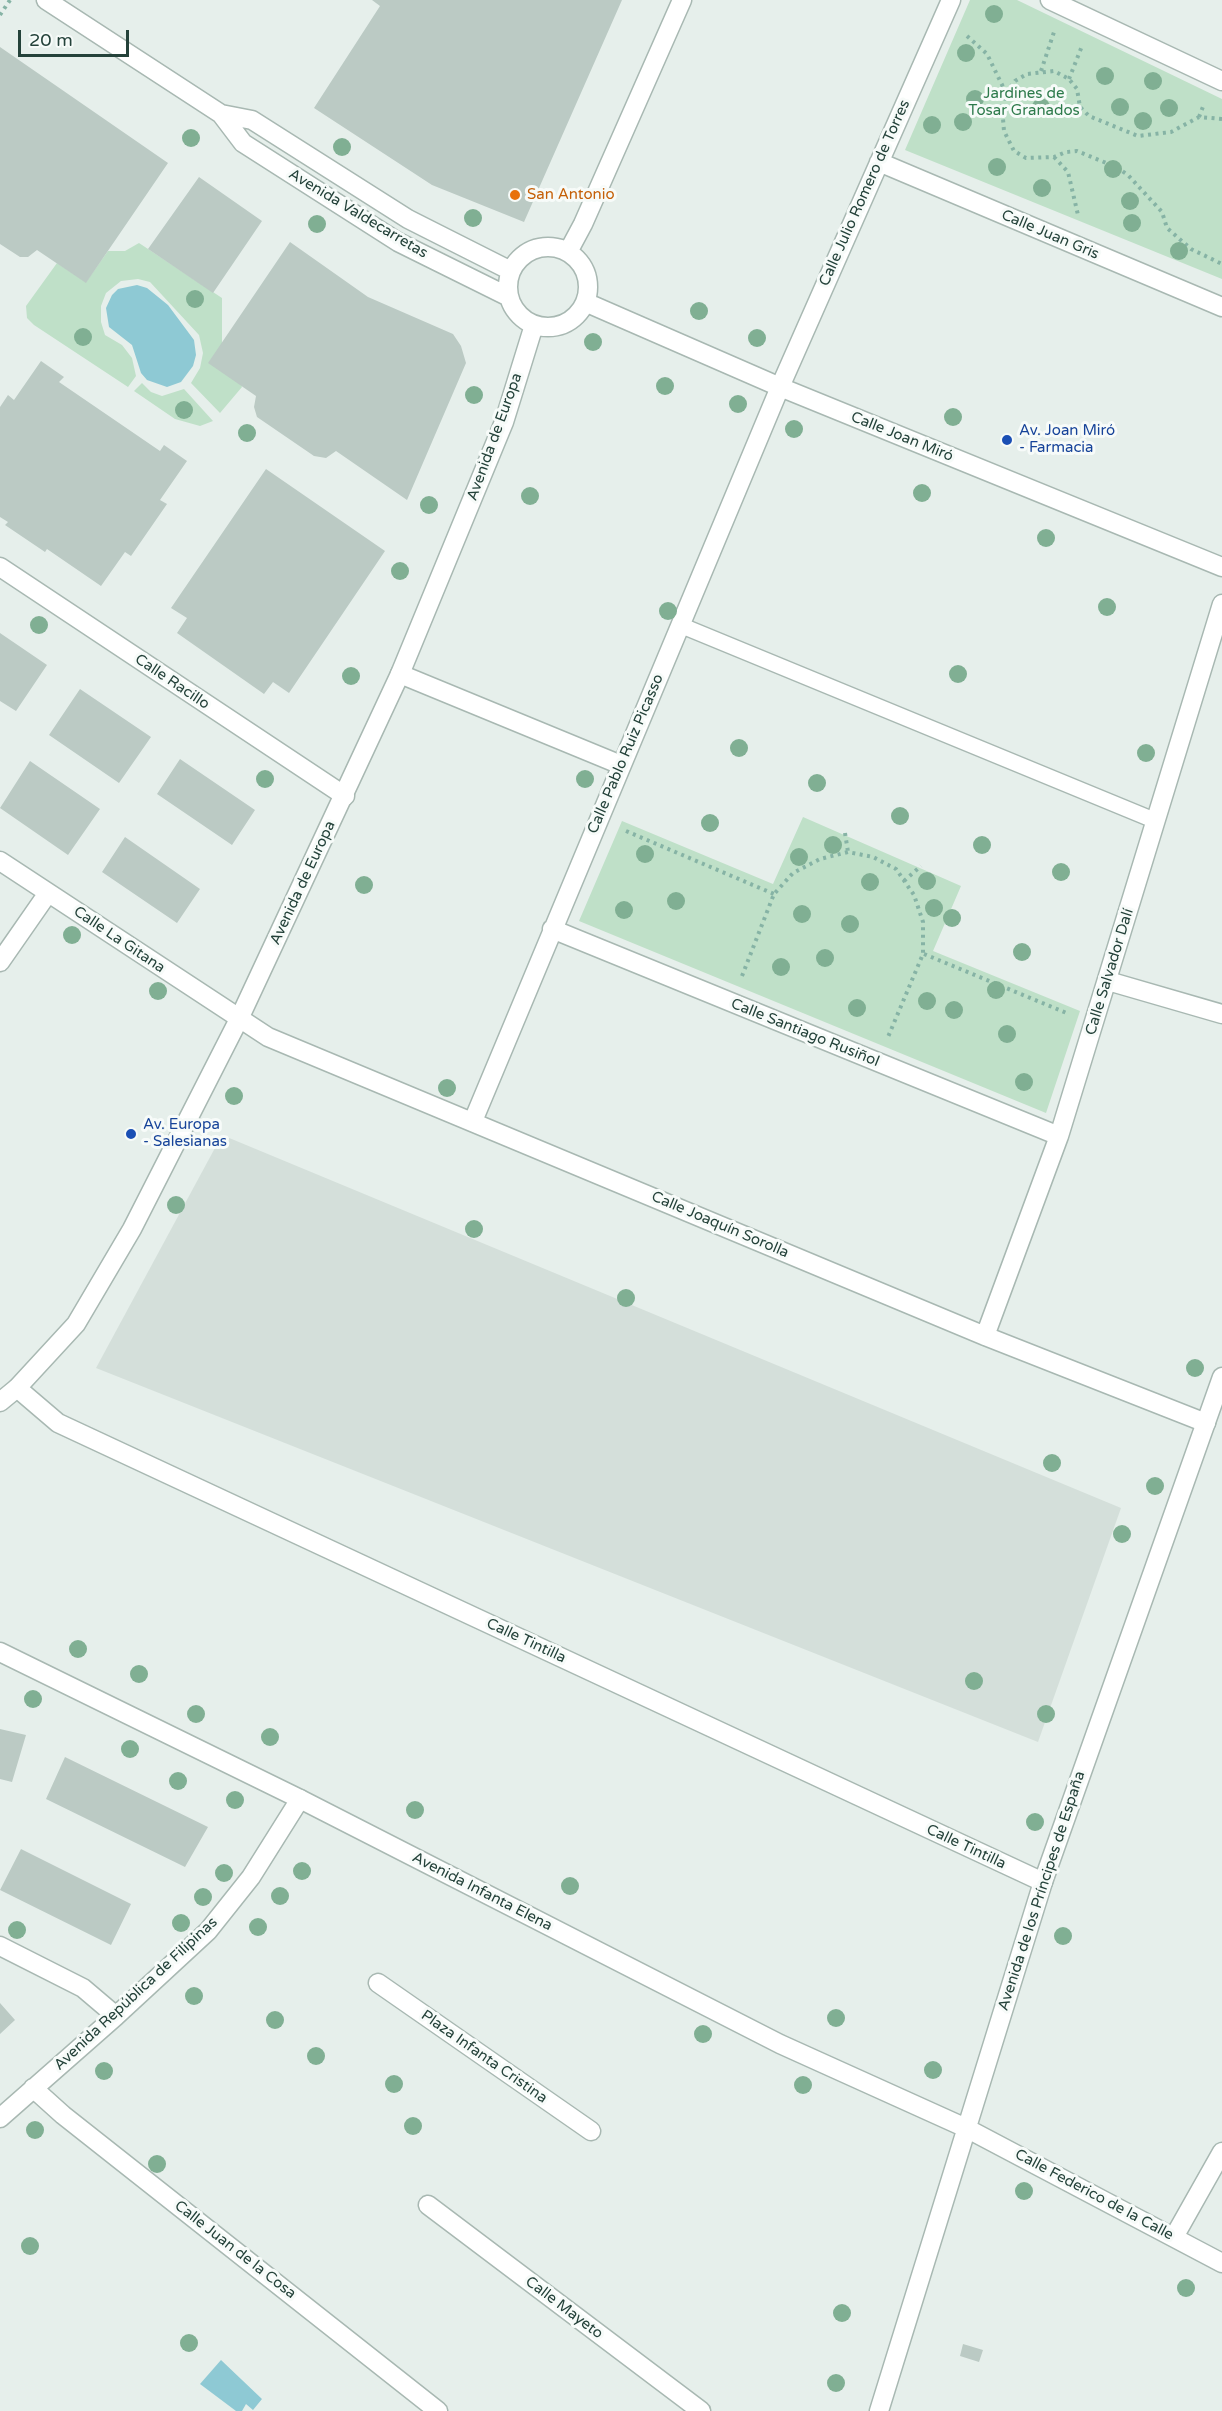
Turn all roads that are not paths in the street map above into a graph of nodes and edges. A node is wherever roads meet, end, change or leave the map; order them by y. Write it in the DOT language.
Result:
graph roads {
  1 [pos="46,0"];
  2 [pos="682,0"];
  3 [pos="951,0"];
  4 [pos="1058,4"];
  5 [pos="1222,81"];
  6 [pos="220,114"];
  7 [pos="879,162"];
  8 [pos="568,252"];
  9 [pos="511,271"];
  10 [pos="509,297"];
  11 [pos="585,302"];
  12 [pos="1222,307"];
  13 [pos="534,325"];
  14 [pos="780,387"];
  15 [pos="0,567"];
  16 [pos="1222,567"];
  17 [pos="1222,604"];
  18 [pos="680,625"];
  19 [pos="400,674"];
  20 [pos="621,765"];
  21 [pos="345,796"];
  22 [pos="1156,821"];
  23 [pos="0,861"];
  24 [pos="48,893"];
  25 [pos="552,929"];
  26 [pos="0,962"];
  27 [pos="1108,981"];
  28 [pos="1222,1014"];
  29 [pos="238,1019"];
  30 [pos="473,1121"];
  31 [pos="1059,1136"];
  32 [pos="985,1336"];
  33 [pos="1222,1377"];
  34 [pos="17,1388"];
  35 [pos="0,1402"];
  36 [pos="1206,1423"];
  37 [pos="0,1652"];
  38 [pos="300,1798"];
  39 [pos="1043,1882"];
  40 [pos="0,1946"];
  41 [pos="378,1983"];
  42 [pos="116,2016"];
  43 [pos="33,2088"];
  44 [pos="0,2118"];
  45 [pos="966,2128"];
  46 [pos="591,2131"];
  47 [pos="1222,2152"];
  48 [pos="428,2205"];
  49 [pos="1174,2237"];
  50 [pos="1222,2263"];
  51 [pos="438,2411"];
  52 [pos="701,2411"];
  53 [pos="879,2411"];
  1 -- 6 [label="street, Avenida Valdecarretas"];
  2 -- 8 [label="street"];
  3 -- 7 [label="street, Calle Julio Romero de Torres"];
  4 -- 5 [label="street"];
  6 -- 9 [label="street, Avenida Valdecarretas"];
  6 -- 10 [label="street, Avenida Valdecarretas"];
  7 -- 12 [label="street, Calle Juan Gris"];
  7 -- 14 [label="street, Calle Julio Romero de Torres"];
  8 -- 9 [label="street"];
  8 -- 11 [label="street"];
  9 -- 10 [label="street"];
  10 -- 13 [label="street"];
  11 -- 13 [label="street"];
  11 -- 14 [label="street, Calle Joan Miró"];
  13 -- 19 [label="street, Avenida de Europa"];
  14 -- 16 [label="street, Calle Joan Miró"];
  14 -- 18 [label="street, Calle Pablo Ruiz Picasso"];
  15 -- 21 [label="street, Calle Racillo"];
  17 -- 22 [label="street, Calle Salvador Dalí"];
  18 -- 20 [label="street, Calle Pablo Ruiz Picasso"];
  18 -- 22 [label="lane"];
  19 -- 20 [label="street"];
  19 -- 21 [label="street, Avenida de Europa"];
  20 -- 25 [label="street, Calle Pablo Ruiz Picasso"];
  21 -- 29 [label="street, Avenida de Europa"];
  22 -- 27 [label="street, Calle Salvador Dalí"];
  23 -- 24 [label="street, Calle La Gitana"];
  24 -- 26 [label="street"];
  24 -- 29 [label="street, Calle La Gitana"];
  25 -- 30 [label="street, Calle Pablo Ruiz Picasso"];
  25 -- 31 [label="street, Calle Santiago Rusiñol"];
  27 -- 28 [label="street"];
  27 -- 31 [label="street, Calle Salvador Dalí"];
  29 -- 30 [label="street, Calle Joaquín Sorolla"];
  29 -- 34 [label="street, Avenida de Europa"];
  30 -- 32 [label="street, Calle Joaquín Sorolla"];
  31 -- 32 [label="street, Calle Salvador Dalí"];
  32 -- 36 [label="street, Calle Joaquín Sorolla"];
  33 -- 36 [label="street, Avenida de los Príncipes de España"];
  34 -- 35 [label="street, Avenida de Europa"];
  34 -- 39 [label="street, Calle Tintilla"];
  36 -- 39 [label="street, Avenida de los Príncipes de España"];
  37 -- 38 [label="street, Avenida Infanta Elena"];
  38 -- 42 [label="street, Avenida República de Filipinas"];
  38 -- 45 [label="street, Avenida Infanta Elena"];
  39 -- 45 [label="street, Avenida de los Príncipes de España"];
  40 -- 42 [label="street"];
  41 -- 46 [label="street, Plaza Infanta Cristina"];
  42 -- 43 [label="street, Avenida República de Filipinas"];
  43 -- 44 [label="street, Avenida República de Filipinas"];
  43 -- 51 [label="street, Calle Juan de la Cosa"];
  45 -- 49 [label="street, Calle Federico de la Calle"];
  45 -- 53 [label="street, Avenida de los Príncipes de España"];
  47 -- 49 [label="street"];
  48 -- 52 [label="street, Calle Mayeto"];
  49 -- 50 [label="street, Calle Federico de la Calle"];
}
